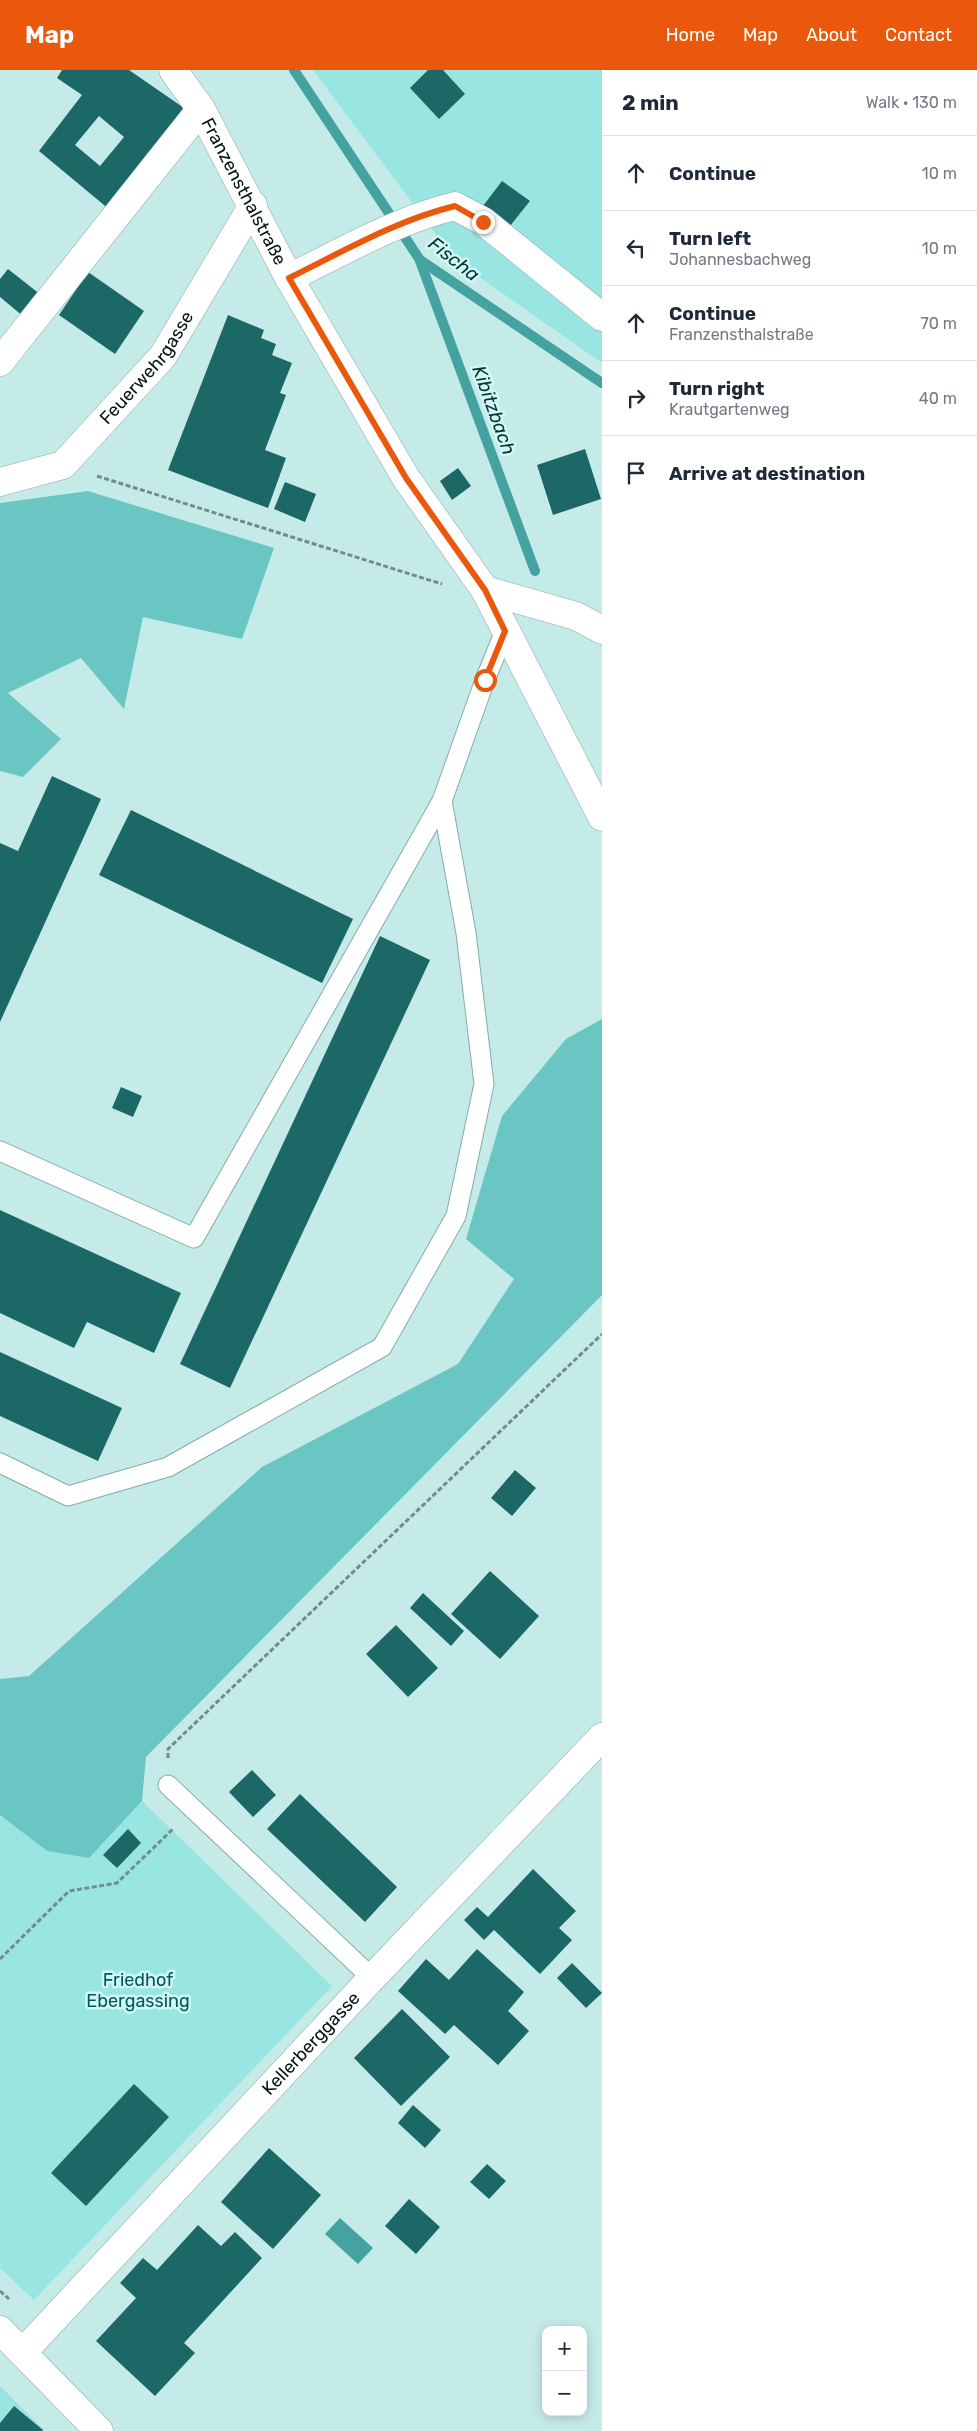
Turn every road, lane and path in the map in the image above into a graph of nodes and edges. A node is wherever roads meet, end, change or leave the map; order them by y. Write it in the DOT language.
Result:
graph roads {
  1 [pos="173,70"];
  2 [pos="201,109"];
  3 [pos="253,205"];
  4 [pos="289,278"];
  5 [pos="602,317"];
  6 [pos="0,362"];
  7 [pos="63,465"];
  8 [pos="0,482"];
  9 [pos="485,590"];
  10 [pos="602,630"];
  11 [pos="505,631"];
  12 [pos="442,800"];
  13 [pos="602,817"];
  14 [pos="0,1151"];
  15 [pos="602,1334"];
  16 [pos="0,1464"];
  17 [pos="602,1737"];
  18 [pos="168,1784"];
  19 [pos="194,1809"];
  20 [pos="0,1958"];
  21 [pos="372,1978"];
  22 [pos="0,2330"];
  23 [pos="22,2352"];
  24 [pos="99,2431"];
  1 -- 2 [label="street, Franzensthalstraße"];
  2 -- 3 [label="street, Franzensthalstraße"];
  2 -- 6 [label="street"];
  3 -- 4 [label="street, Franzensthalstraße"];
  3 -- 7 [label="street, Feuerwehrgasse"];
  4 -- 5 [label="street"];
  4 -- 9 [label="street, Franzensthalstraße"];
  7 -- 8 [label="street"];
  7 -- 9 [label="path"];
  9 -- 10 [label="street"];
  9 -- 11 [label="street, Franzensthalstraße"];
  11 -- 12 [label="lane"];
  11 -- 13 [label="street, Franzensthalstraße"];
  12 -- 14 [label="lane"];
  12 -- 16 [label="lane"];
  15 -- 18 [label="path"];
  17 -- 21 [label="street, Kellerberggasse"];
  18 -- 19 [label="lane"];
  19 -- 20 [label="path"];
  19 -- 21 [label="lane"];
  21 -- 23 [label="street, Kellerberggasse"];
  22 -- 23 [label="street"];
  23 -- 24 [label="street"];
}
